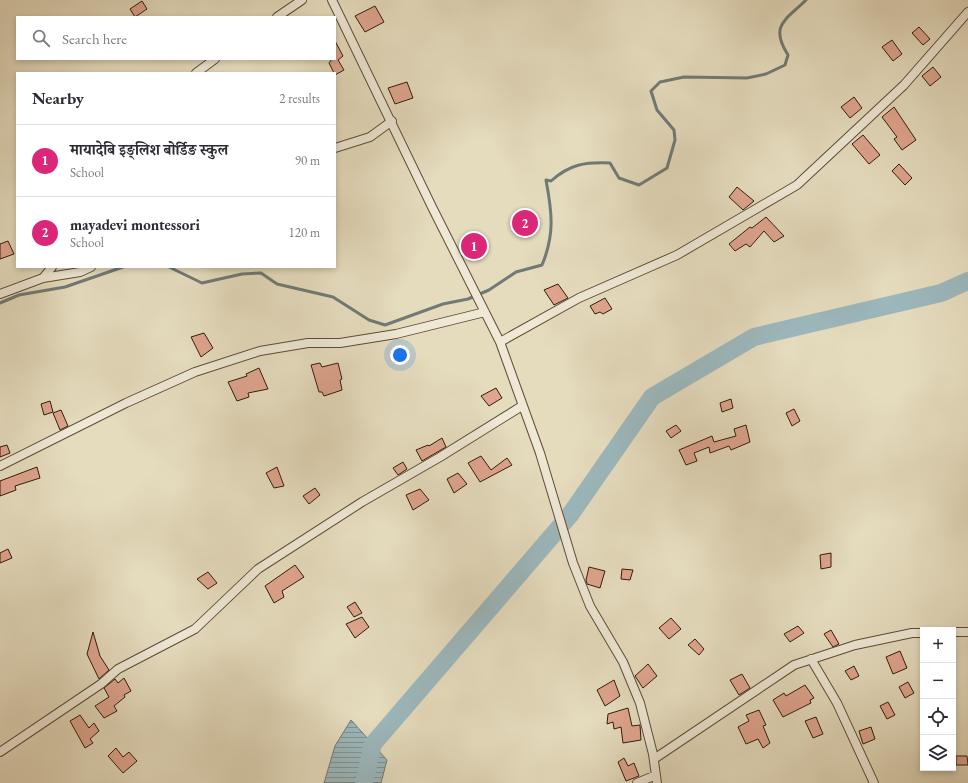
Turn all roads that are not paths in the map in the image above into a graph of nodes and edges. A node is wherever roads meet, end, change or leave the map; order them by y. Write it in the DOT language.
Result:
graph roads {
  1 [pos="302,0"];
  2 [pos="332,0"];
  3 [pos="968,12"];
  4 [pos="278,16"];
  5 [pos="215,60"];
  6 [pos="197,72"];
  7 [pos="392,121"];
  8 [pos="336,148"];
  9 [pos="51,268"];
  10 [pos="89,268"];
  11 [pos="43,278"];
  12 [pos="0,294"];
  13 [pos="485,312"];
  14 [pos="500,342"];
  15 [pos="522,406"];
  16 [pos="0,466"];
  17 [pos="920,632"];
  18 [pos="956,632"];
  19 [pos="968,632"];
  20 [pos="811,659"];
  21 [pos="0,752"];
  22 [pos="654,759"];
  23 [pos="656,779"];
  24 [pos="637,783"];
  25 [pos="874,783"];
  1 -- 4 [label="street"];
  2 -- 7 [label="street"];
  3 -- 14 [label="street"];
  5 -- 6 [label="street"];
  7 -- 8 [label="street"];
  7 -- 13 [label="street"];
  9 -- 11 [label="street"];
  10 -- 11 [label="street"];
  11 -- 12 [label="street"];
  13 -- 14 [label="street"];
  13 -- 16 [label="street"];
  14 -- 15 [label="street"];
  15 -- 21 [label="street"];
  15 -- 22 [label="street"];
  17 -- 20 [label="street"];
  18 -- 19 [label="street"];
  20 -- 22 [label="street"];
  20 -- 25 [label="street"];
  22 -- 23 [label="street"];
  23 -- 24 [label="street"];
}
